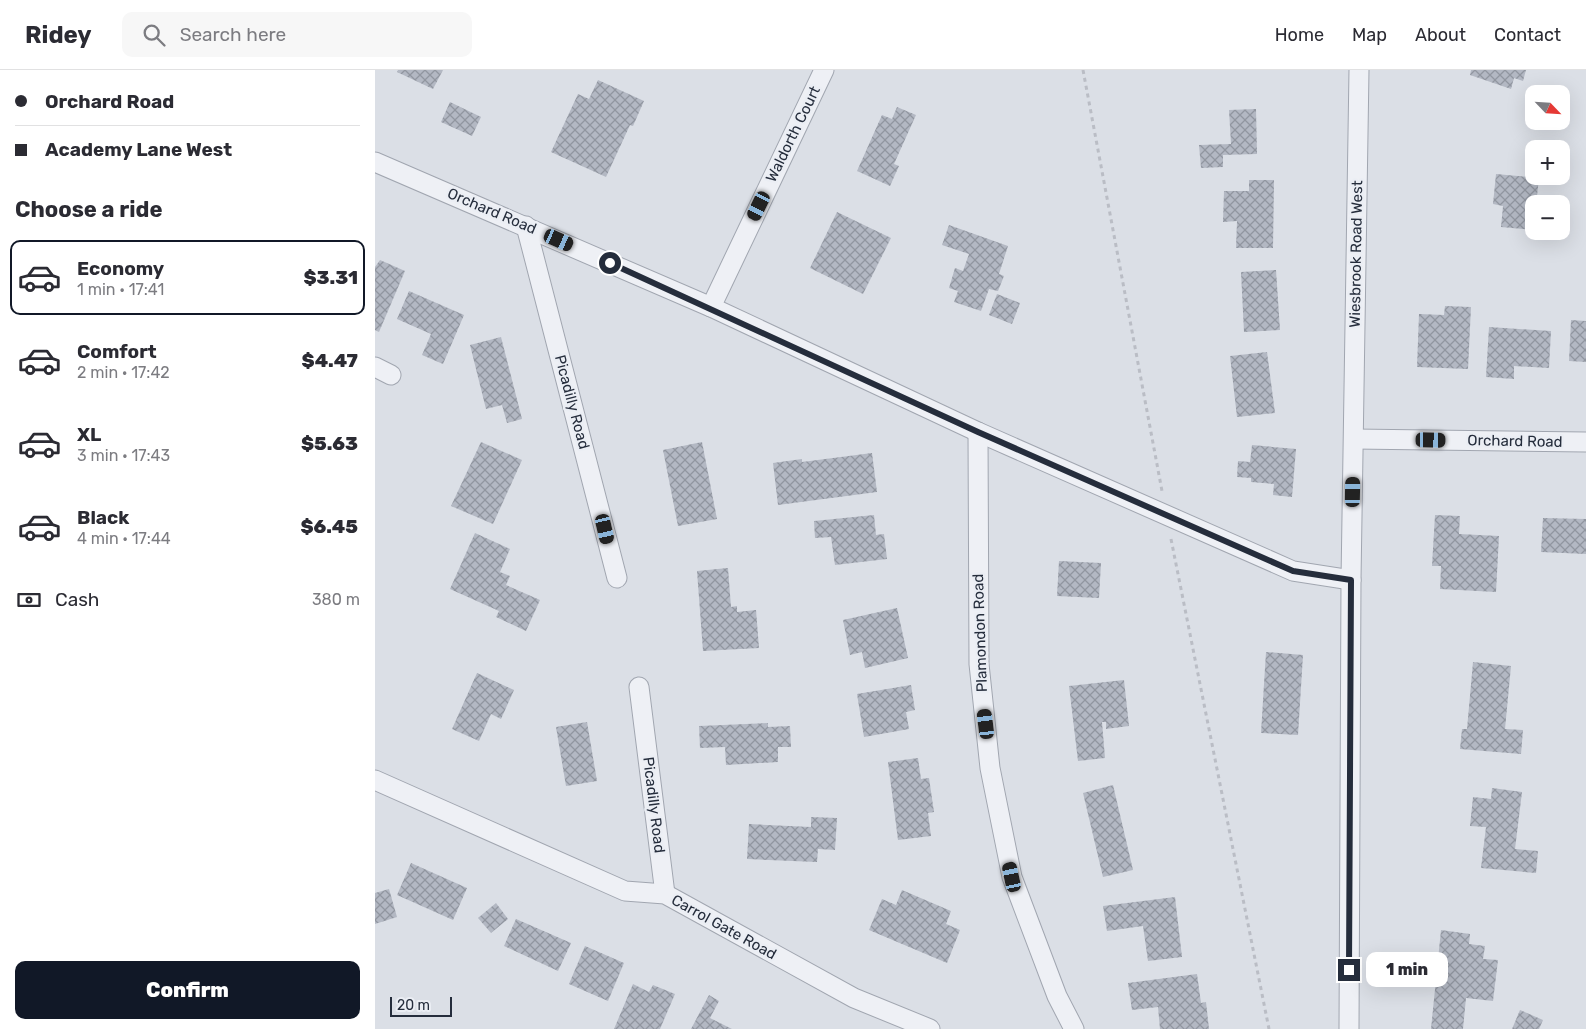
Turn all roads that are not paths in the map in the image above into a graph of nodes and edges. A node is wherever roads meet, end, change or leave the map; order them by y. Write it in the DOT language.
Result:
graph roads {
  1 [pos="824,70"];
  2 [pos="1359,70"];
  3 [pos="375,162"];
  4 [pos="526,226"];
  5 [pos="711,307"];
  6 [pos="978,432"];
  7 [pos="1354,438"];
  8 [pos="1586,442"];
  9 [pos="617,578"];
  10 [pos="1351,580"];
  11 [pos="639,687"];
  12 [pos="375,780"];
  13 [pos="665,894"];
  14 [pos="930,1029"];
  15 [pos="1074,1029"];
  16 [pos="1349,1029"];
  1 -- 5 [label="street, Waldorth Court"];
  2 -- 7 [label="street, Wiesbrook Road West"];
  3 -- 4 [label="street, Orchard Road"];
  4 -- 5 [label="street, Orchard Road"];
  4 -- 9 [label="street, Picadilly Road"];
  5 -- 6 [label="street, Orchard Road"];
  6 -- 10 [label="street, Orchard Road"];
  6 -- 15 [label="street, Plamondon Road"];
  7 -- 8 [label="street, Orchard Road"];
  7 -- 10 [label="street, Wiesbrook Road West"];
  10 -- 16 [label="street, Wiesbrook Road West"];
  11 -- 13 [label="street, Picadilly Road"];
  12 -- 13 [label="street, Carrol Gate Road"];
  13 -- 14 [label="street, Carrol Gate Road"];
}
